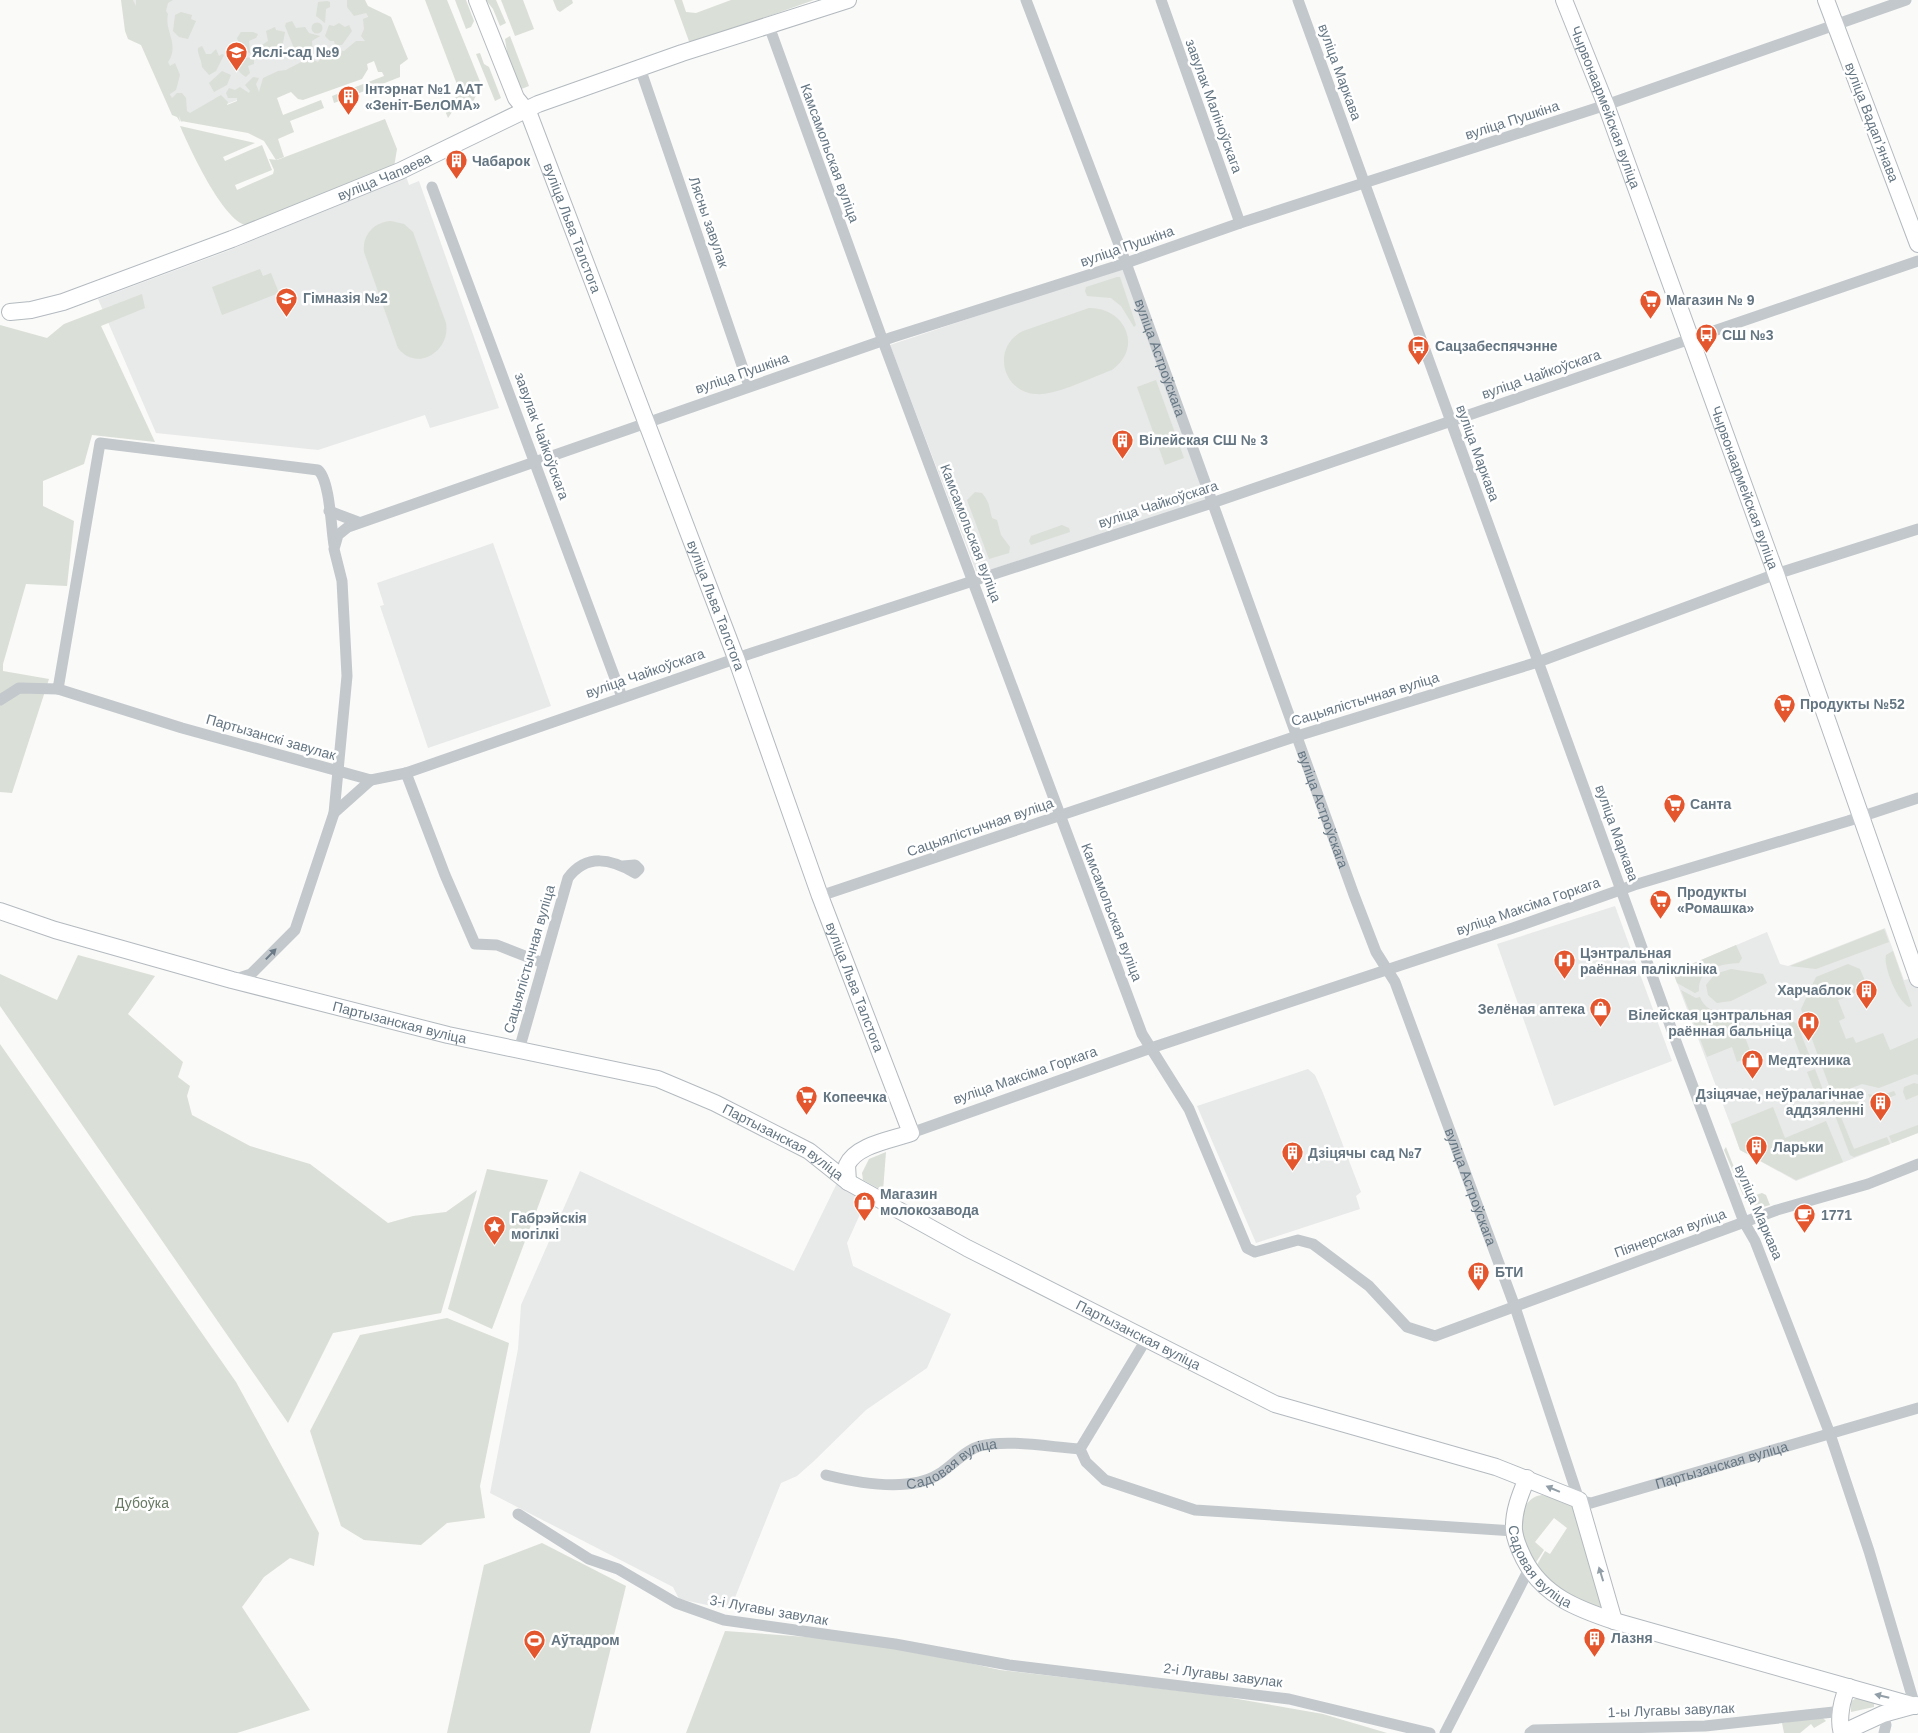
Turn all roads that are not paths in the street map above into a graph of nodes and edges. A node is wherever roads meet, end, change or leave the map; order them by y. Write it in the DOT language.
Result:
graph roads {
  1 [pos="477,0"];
  2 [pos="848,0"];
  3 [pos="1026,0"];
  4 [pos="1161,0"];
  5 [pos="1298,0"];
  6 [pos="1564,0"];
  7 [pos="1826,0"];
  8 [pos="1906,0"];
  9 [pos="1835,24"];
  10 [pos="769,26"];
  11 [pos="640,68"];
  12 [pos="1606,105"];
  13 [pos="525,109"];
  14 [pos="1364,183"];
  15 [pos="432,187"];
  16 [pos="1240,223"];
  17 [pos="1918,244"];
  18 [pos="1918,261"];
  19 [pos="1126,263"];
  20 [pos="5,312"];
  21 [pos="1690,339"];
  22 [pos="883,340"];
  23 [pos="749,386"];
  24 [pos="1450,421"];
  25 [pos="644,423"];
  26 [pos="536,462"];
  27 [pos="1212,503"];
  28 [pos="329,511"];
  29 [pos="358,522"];
  30 [pos="1918,529"];
  31 [pos="334,549"];
  32 [pos="1776,574"];
  33 [pos="974,580"];
  34 [pos="736,658"];
  35 [pos="1538,662"];
  36 [pos="58,689"];
  37 [pos="622,697"];
  38 [pos="0,700"];
  39 [pos="1297,736"];
  40 [pos="340,772"];
  41 [pos="406,772"];
  42 [pos="370,780"];
  43 [pos="1918,798"];
  44 [pos="334,813"];
  45 [pos="1060,816"];
  46 [pos="1861,817"];
  47 [pos="623,866"];
  48 [pos="1621,889"];
  49 [pos="820,896"];
  50 [pos="0,911"];
  51 [pos="543,963"];
  52 [pos="1386,970"];
  53 [pos="1918,979"];
  54 [pos="232,980"];
  55 [pos="1150,1048"];
  56 [pos="519,1050"];
  57 [pos="910,1133"];
  58 [pos="864,1149"];
  59 [pos="809,1151"];
  60 [pos="1918,1164"];
  61 [pos="848,1182"];
  62 [pos="1744,1222"];
  63 [pos="1515,1307"];
  64 [pos="1147,1338"];
  65 [pos="1918,1408"];
  66 [pos="1830,1434"];
  67 [pos="1080,1449"];
  68 [pos="826,1475"];
  69 [pos="1527,1478"];
  70 [pos="1579,1500"];
  71 [pos="518,1514"];
  72 [pos="1514,1531"];
  73 [pos="1529,1569"];
  74 [pos="1614,1621"];
  75 [pos="1009,1666"];
  76 [pos="1849,1687"];
  77 [pos="1916,1705"];
  78 [pos="1843,1711"];
  79 [pos="1883,1714"];
  80 [pos="1430,1733"];
  81 [pos="1445,1733"];
  82 [pos="1530,1733"];
  83 [pos="1842,1733"];
  84 [pos="1884,1733"];
  1 -- 13 [label="main road, вуліца Льва Талстога"];
  2 -- 10 [label="main road, вуліца Чапаева"];
  3 -- 19 [label="street, вуліца Астроўскага"];
  4 -- 16 [label="street, завулак Маліноўскага"];
  5 -- 14 [label="street, вуліца Маркава"];
  6 -- 12 [label="main road, Чырвонаармейская вуліца"];
  7 -- 9 [label="main road, вуліца Вадапʼянава"];
  8 -- 9 [label="street, вуліца Пушкіна"];
  9 -- 12 [label="street, вуліца Пушкіна"];
  9 -- 17 [label="main road, вуліца Вадапʼянава"];
  10 -- 11 [label="main road, вуліца Чапаева"];
  10 -- 22 [label="street, Камсамольская вуліца"];
  11 -- 13 [label="main road, вуліца Чапаева"];
  11 -- 23 [label="street, Лясны завулак"];
  12 -- 14 [label="street, вуліца Пушкіна"];
  12 -- 21 [label="main road, Чырвонаармейская вуліца"];
  13 -- 20 [label="main road, вуліца Чапаева"];
  13 -- 25 [label="main road, вуліца Льва Талстога"];
  14 -- 16 [label="street, вуліца Пушкіна"];
  14 -- 24 [label="street, вуліца Маркава"];
  15 -- 26 [label="street, завулак Чайкоўскага"];
  16 -- 19 [label="street, вуліца Пушкіна"];
  18 -- 21 [label="street, вуліца Чайкоўскага"];
  19 -- 22 [label="street, вуліца Пушкіна"];
  19 -- 27 [label="street, вуліца Астроўскага"];
  21 -- 24 [label="street, вуліца Чайкоўскага"];
  21 -- 32 [label="main road, Чырвонаармейская вуліца"];
  22 -- 23 [label="street, вуліца Пушкіна"];
  22 -- 33 [label="street, Камсамольская вуліца"];
  23 -- 25 [label="street, вуліца Пушкіна"];
  24 -- 27 [label="street, вуліца Чайкоўскага"];
  24 -- 35 [label="street, вуліца Маркава"];
  25 -- 26 [label="street, вуліца Пушкіна"];
  25 -- 34 [label="main road, вуліца Льва Талстога"];
  26 -- 29 [label="street, вуліца Пушкіна"];
  26 -- 37 [label="street, завулак Чайкоўскага"];
  27 -- 33 [label="street, вуліца Чайкоўскага"];
  27 -- 39 [label="street, вуліца Астроўскага"];
  28 -- 29 [label="street"];
  28 -- 31 [label="street, Партызанскі завулак"];
  28 -- 36 [label="street, Партызанскі завулак"];
  29 -- 31 [label="street"];
  30 -- 32 [label="street, Сацыялістычная вуліца"];
  31 -- 40 [label="street, Партызанскі завулак"];
  32 -- 35 [label="street, Сацыялістычная вуліца"];
  32 -- 46 [label="main road, Чырвонаармейская вуліца"];
  33 -- 34 [label="street, вуліца Чайкоўскага"];
  33 -- 45 [label="street, Камсамольская вуліца"];
  34 -- 37 [label="street, вуліца Чайкоўскага"];
  34 -- 49 [label="main road, вуліца Льва Талстога"];
  35 -- 39 [label="street, Сацыялістычная вуліца"];
  35 -- 48 [label="street, вуліца Маркава"];
  36 -- 38 [label="street, Партызанскі завулак"];
  36 -- 40 [label="street, Партызанскі завулак"];
  37 -- 41 [label="street, вуліца Чайкоўскага"];
  39 -- 45 [label="street, Сацыялістычная вуліца"];
  39 -- 52 [label="street, вуліца Астроўскага"];
  40 -- 42 [label="street, вуліца Чайкоўскага"];
  40 -- 44 [label="street"];
  41 -- 42 [label="street, вуліца Чайкоўскага"];
  41 -- 51 [label="street"];
  42 -- 44 [label="street"];
  43 -- 46 [label="street, вуліца Максіма Горкага"];
  54 -- 44 [label="street, one-way"];
  45 -- 49 [label="street, Сацыялістычная вуліца"];
  45 -- 55 [label="street, Камсамольская вуліца"];
  46 -- 48 [label="street, вуліца Максіма Горкага"];
  46 -- 53 [label="main road, Чырвонаармейская вуліца"];
  47 -- 51 [label="street, Сацыялістычная вуліца"];
  48 -- 52 [label="street, вуліца Максіма Горкага"];
  48 -- 62 [label="street, вуліца Маркава"];
  49 -- 57 [label="main road, вуліца Льва Талстога"];
  50 -- 54 [label="main road, Партызанская вуліца"];
  51 -- 56 [label="street, Сацыялістычная вуліца"];
  52 -- 55 [label="street, вуліца Максіма Горкага"];
  52 -- 63 [label="street, вуліца Астроўскага"];
  54 -- 56 [label="main road, Партызанская вуліца"];
  55 -- 57 [label="street, вуліца Максіма Горкага"];
  55 -- 63 [label="street, Піянерская вуліца"];
  56 -- 59 [label="main road, Партызанская вуліца"];
  57 -- 58 [label="main road"];
  58 -- 59 [label="main road"];
  58 -- 61 [label="main road"];
  59 -- 61 [label="main road, Партызанская вуліца"];
  60 -- 62 [label="street, Піянерская вуліца"];
  61 -- 64 [label="main road, Партызанская вуліца"];
  62 -- 63 [label="street, Піянерская вуліца"];
  62 -- 66 [label="street, вуліца Маркава"];
  63 -- 70 [label="street, вуліца Астроўскага"];
  64 -- 67 [label="street"];
  64 -- 69 [label="main road, Партызанская вуліца"];
  65 -- 66 [label="street, Партызанская вуліца"];
  66 -- 70 [label="street, Партызанская вуліца"];
  66 -- 77 [label="street, вуліца Маркава"];
  67 -- 68 [label="street, Садовая вуліца"];
  67 -- 72 [label="street, Садовая вуліца"];
  70 -- 69 [label="main road, Партызанская вуліца, one-way"];
  69 -- 72 [label="main road"];
  74 -- 70 [label="main road, вуліца Астроўскага, one-way"];
  71 -- 75 [label="street, 3-і Лугавы завулак"];
  72 -- 73 [label="main road, Садовая вуліца"];
  73 -- 74 [label="main road, Садовая вуліца"];
  73 -- 81 [label="street"];
  74 -- 76 [label="main road, Садовая вуліца"];
  75 -- 80 [label="street, 2-і Лугавы завулак"];
  77 -- 76 [label="main road, Садовая вуліца, one-way"];
  76 -- 78 [label="main road"];
  77 -- 79 [label="main road"];
  78 -- 82 [label="street, 1-ы Лугавы завулак"];
  78 -- 83 [label="main road"];
  79 -- 83 [label="main road"];
  79 -- 84 [label="street"];
}
